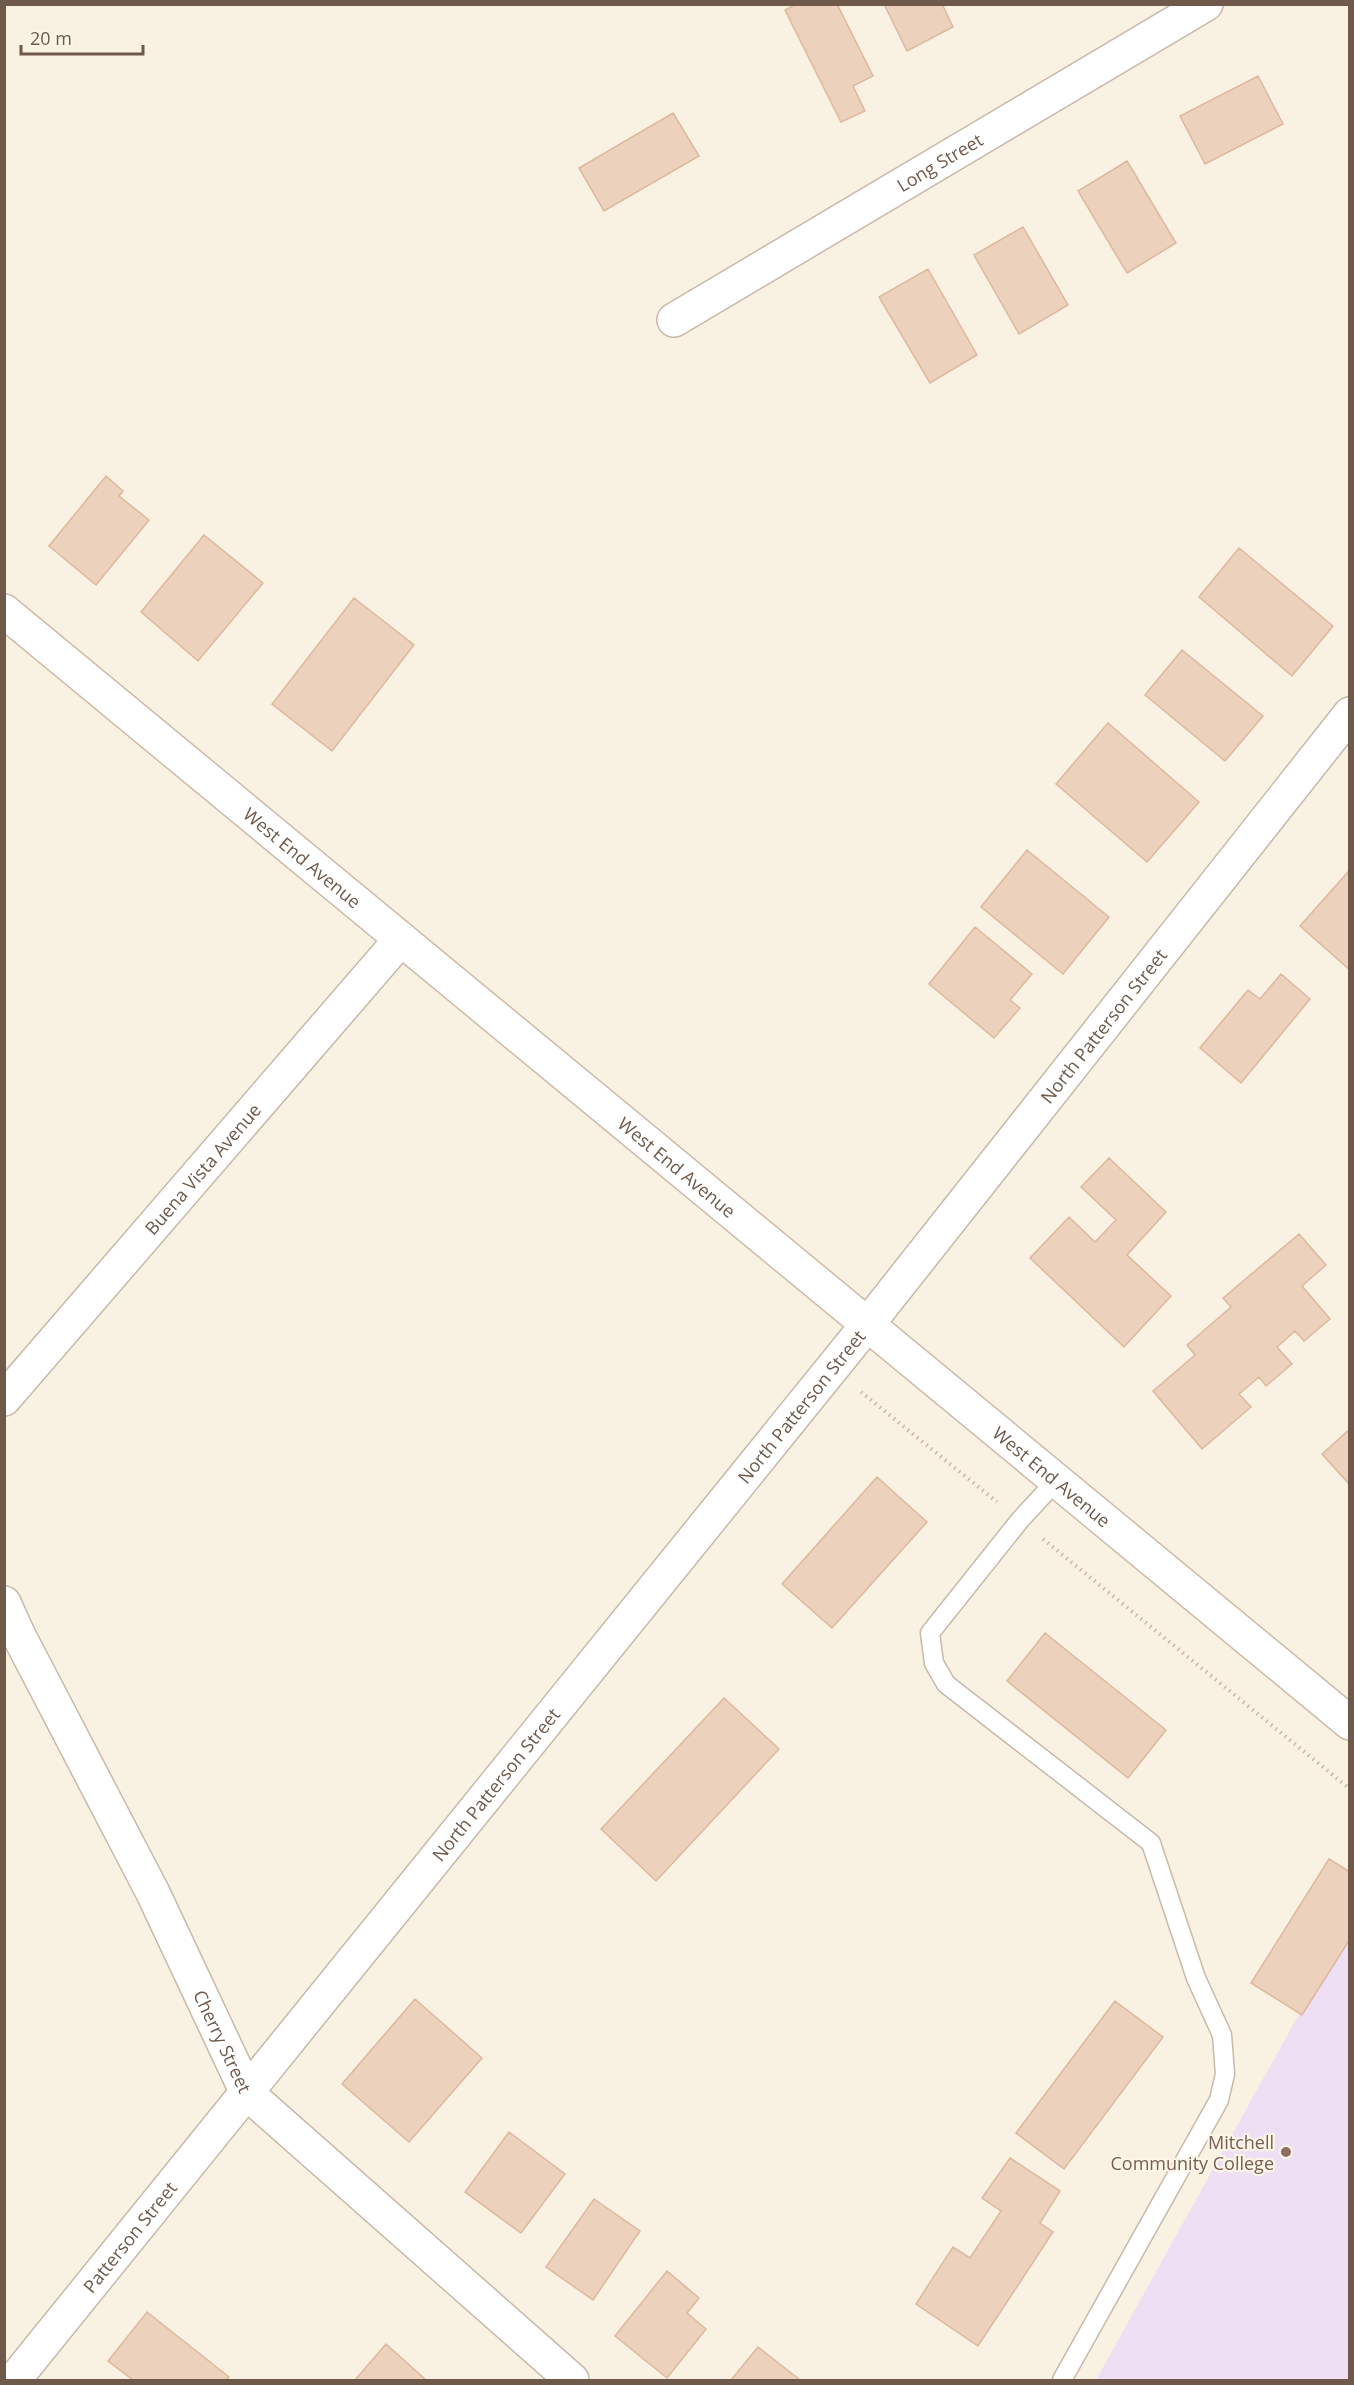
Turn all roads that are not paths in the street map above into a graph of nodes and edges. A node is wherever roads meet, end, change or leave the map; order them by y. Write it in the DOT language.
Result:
graph roads {
  1 [pos="1206,4"];
  2 [pos="675,320"];
  3 [pos="4,612"];
  4 [pos="1350,714"];
  5 [pos="401,939"];
  6 [pos="867,1325"];
  7 [pos="4,1399"];
  8 [pos="1056,1480"];
  9 [pos="4,1603"];
  10 [pos="1350,1723"];
  11 [pos="247,2092"];
  12 [pos="14,2380"];
  13 [pos="572,2380"];
  14 [pos="1062,2380"];
  1 -- 2 [label="street, Long Street"];
  3 -- 5 [label="street, West End Avenue"];
  4 -- 6 [label="street, North Patterson Street"];
  5 -- 6 [label="street, West End Avenue"];
  5 -- 7 [label="street, Buena Vista Avenue"];
  6 -- 8 [label="street, West End Avenue"];
  6 -- 11 [label="street, North Patterson Street"];
  8 -- 10 [label="street, West End Avenue"];
  8 -- 14 [label="lane"];
  9 -- 11 [label="street, Cherry Street"];
  11 -- 12 [label="street, Patterson Street"];
  11 -- 13 [label="street, Cherry Street"];
}
